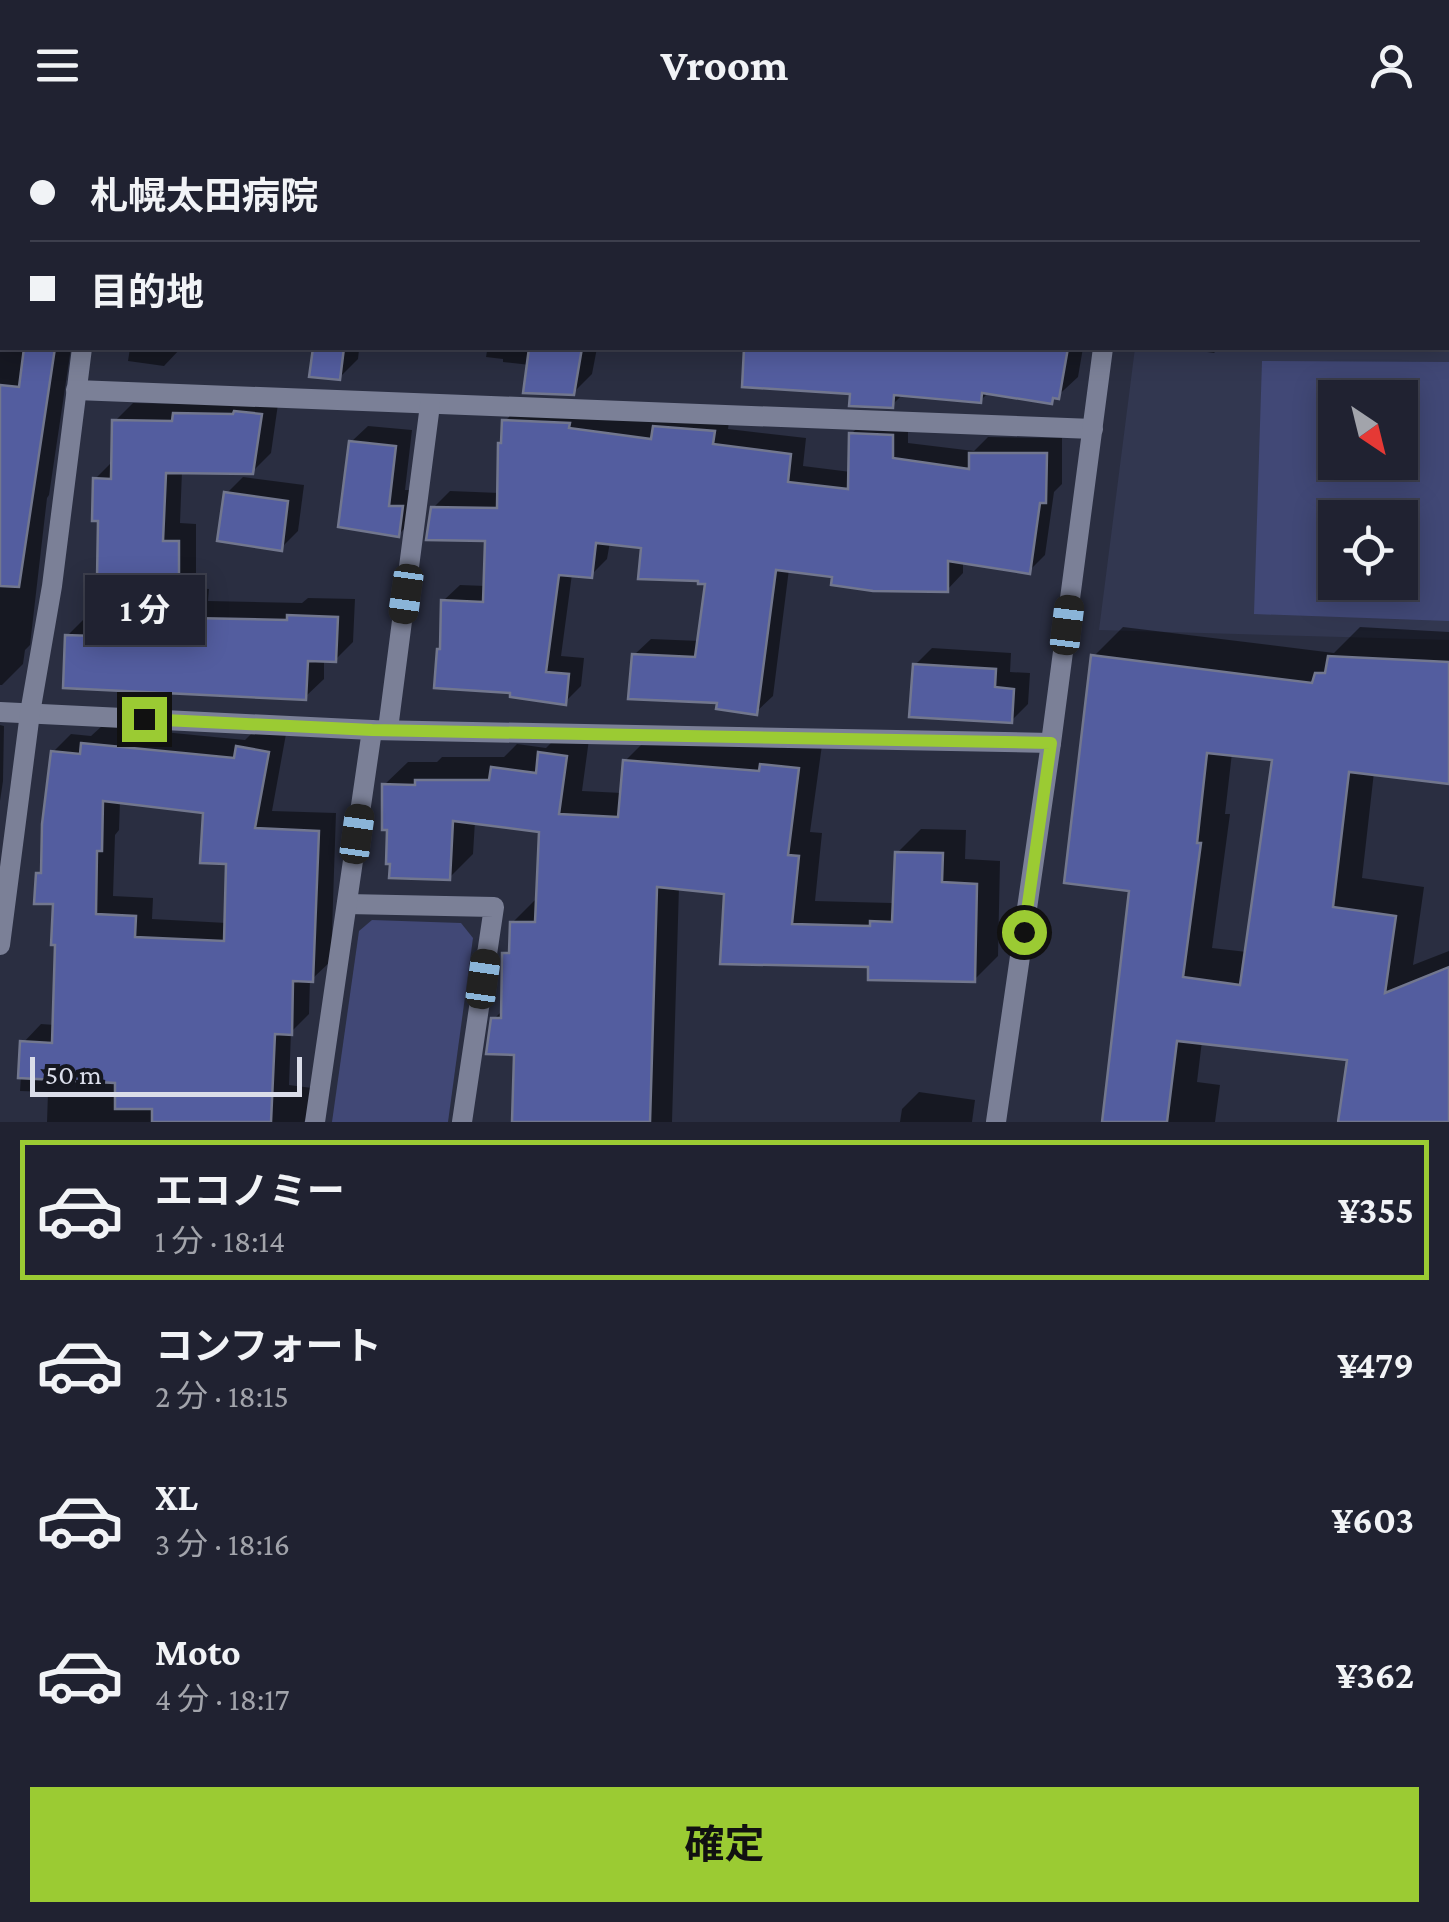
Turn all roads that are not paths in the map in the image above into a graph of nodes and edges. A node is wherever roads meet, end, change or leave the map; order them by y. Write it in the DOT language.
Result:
graph roads {
  1 [pos="82,350"];
  2 [pos="1103,350"];
  3 [pos="76,390"];
  4 [pos="430,405"];
  5 [pos="1092,429"];
  6 [pos="0,712"];
  7 [pos="30,713"];
  8 [pos="380,729"];
  9 [pos="1051,743"];
  10 [pos="346,904"];
  11 [pos="0,945"];
  12 [pos="314,1122"];
  13 [pos="462,1122"];
  14 [pos="996,1122"];
  1 -- 3 [label="street"];
  2 -- 5 [label="street"];
  3 -- 4 [label="street"];
  3 -- 7 [label="street"];
  4 -- 5 [label="street"];
  4 -- 8 [label="street"];
  5 -- 9 [label="street"];
  6 -- 7 [label="street"];
  7 -- 8 [label="street"];
  7 -- 11 [label="street"];
  8 -- 9 [label="street"];
  8 -- 10 [label="street"];
  9 -- 14 [label="street"];
  10 -- 12 [label="street"];
  10 -- 13 [label="street"];
}
